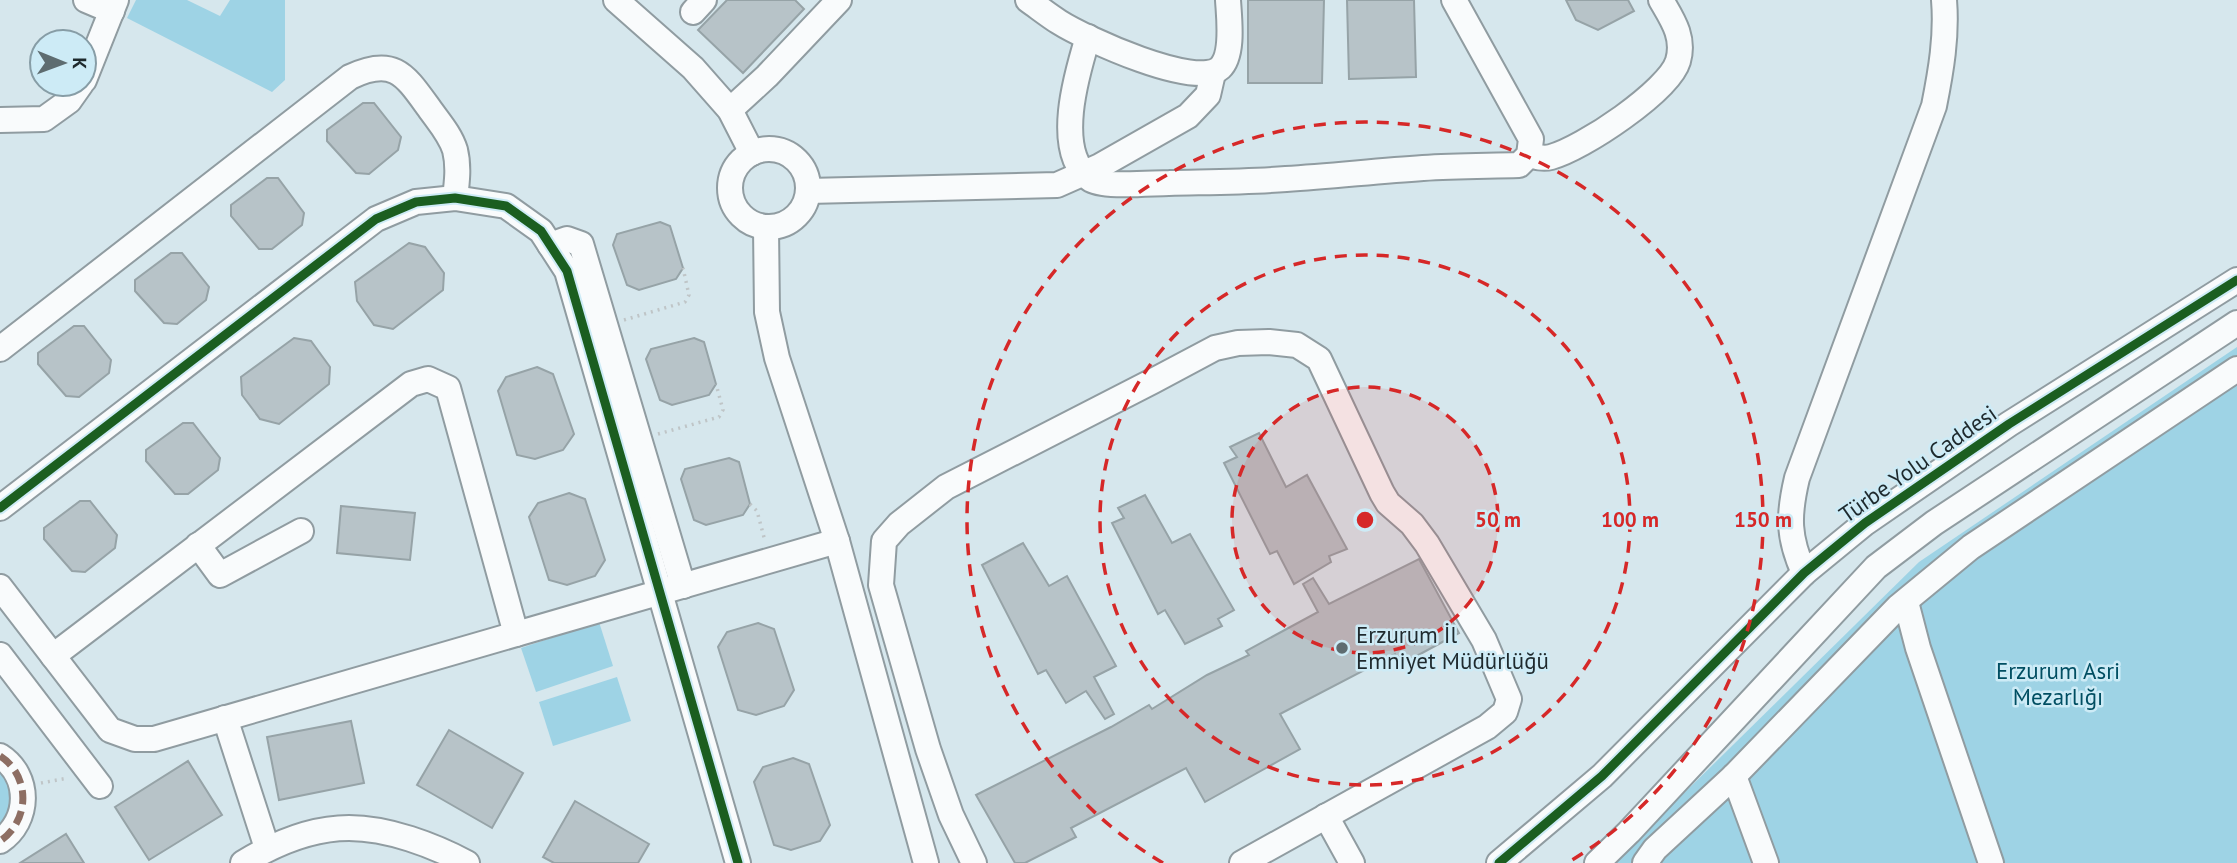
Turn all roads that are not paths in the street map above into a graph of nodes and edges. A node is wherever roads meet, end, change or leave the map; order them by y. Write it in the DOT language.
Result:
graph roads {
  1 [pos="86,0"];
  2 [pos="616,0"];
  3 [pos="1028,0"];
  4 [pos="1228,0"];
  5 [pos="1454,0"];
  6 [pos="1661,0"];
  7 [pos="1944,0"];
  8 [pos="826,5"];
  9 [pos="114,6"];
  10 [pos="1088,37"];
  11 [pos="98,45"];
  12 [pos="1213,73"];
  13 [pos="71,98"];
  14 [pos="730,110"];
  15 [pos="0,120"];
  16 [pos="752,152"];
  17 [pos="1529,155"];
  18 [pos="1085,172"];
  19 [pos="808,191"];
  20 [pos="455,198"];
  21 [pos="766,228"];
  22 [pos="550,245"];
  23 [pos="2237,280"];
  24 [pos="2237,323"];
  25 [pos="0,349"];
  26 [pos="2237,369"];
  27 [pos="0,508"];
  28 [pos="301,531"];
  29 [pos="836,541"];
  30 [pos="198,545"];
  31 [pos="1804,573"];
  32 [pos="0,587"];
  33 [pos="671,589"];
  34 [pos="1906,601"];
  35 [pos="516,634"];
  36 [pos="0,655"];
  37 [pos="53,656"];
  38 [pos="225,718"];
  39 [pos="0,756"];
  40 [pos="1734,776"];
  41 [pos="100,786"];
  42 [pos="1326,816"];
  43 [pos="0,841"];
  44 [pos="267,848"];
  45 [pos="243,863"];
  46 [pos="467,863"];
  47 [pos="738,863"];
  48 [pos="926,863"];
  49 [pos="974,863"];
  50 [pos="1242,863"];
  51 [pos="1352,863"];
  52 [pos="1499,863"];
  53 [pos="1597,863"];
  54 [pos="1645,863"];
  55 [pos="1766,863"];
  56 [pos="1991,863"];
  1 -- 9 [label="street"];
  2 -- 14 [label="street"];
  3 -- 10 [label="street"];
  4 -- 12 [label="street"];
  5 -- 17 [label="street"];
  6 -- 17 [label="street"];
  7 -- 31 [label="street"];
  8 -- 14 [label="street"];
  9 -- 11 [label="street"];
  10 -- 12 [label="street"];
  10 -- 18 [label="street"];
  12 -- 18 [label="street"];
  13 -- 15 [label="street"];
  14 -- 16 [label="street"];
  16 -- 19 [label="street"];
  16 -- 21 [label="street"];
  17 -- 18 [label="street"];
  18 -- 19 [label="street"];
  19 -- 21 [label="street"];
  20 -- 22 [label="street"];
  20 -- 25 [label="street"];
  20 -- 27 [label="street"];
  21 -- 29 [label="street"];
  22 -- 33 [label="street"];
  22 -- 33 [label="street"];
  23 -- 31 [label="street, Türbe Yolu Caddesi"];
  24 -- 53 [label="street"];
  26 -- 34 [label="street"];
  28 -- 30 [label="street"];
  29 -- 33 [label="street"];
  29 -- 48 [label="street"];
  30 -- 35 [label="street"];
  30 -- 37 [label="street"];
  31 -- 52 [label="street, Türbe Yolu Caddesi"];
  32 -- 37 [label="street"];
  33 -- 35 [label="street"];
  33 -- 47 [label="street"];
  34 -- 40 [label="street"];
  34 -- 56 [label="street"];
  35 -- 38 [label="street"];
  36 -- 41 [label="street"];
  37 -- 38 [label="street"];
  38 -- 44 [label="street"];
  39 -- 43 [label="street"];
  40 -- 54 [label="street"];
  40 -- 55 [label="street"];
  42 -- 49 [label="street"];
  42 -- 50 [label="street"];
  42 -- 51 [label="street"];
  44 -- 45 [label="street"];
  44 -- 46 [label="street"];
}
